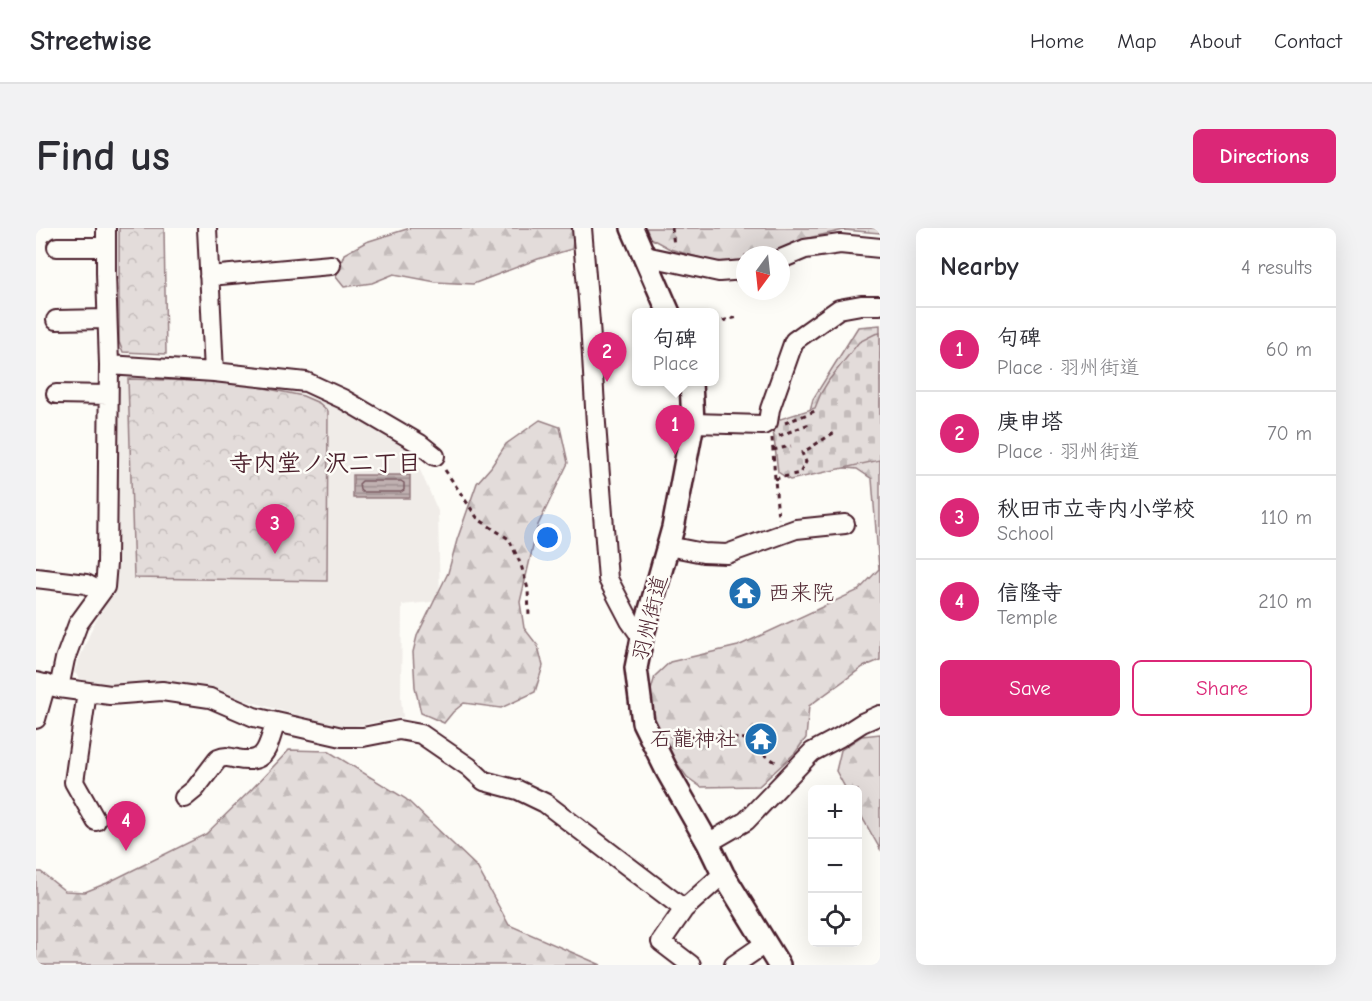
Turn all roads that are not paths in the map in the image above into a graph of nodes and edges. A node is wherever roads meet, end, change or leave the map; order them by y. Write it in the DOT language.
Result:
graph roads {
  1 [pos="106,228"];
  2 [pos="207,228"];
  3 [pos="582,228"];
  4 [pos="632,228"];
  5 [pos="57,247"];
  6 [pos="105,247"];
  7 [pos="880,248"];
  8 [pos="790,255"];
  9 [pos="645,256"];
  10 [pos="331,265"];
  11 [pos="736,271"];
  12 [pos="209,276"];
  13 [pos="880,305"];
  14 [pos="667,308"];
  15 [pos="107,319"];
  16 [pos="56,320"];
  17 [pos="109,365"];
  18 [pos="214,372"];
  19 [pos="691,386"];
  20 [pos="56,394"];
  21 [pos="108,395"];
  22 [pos="693,423"];
  23 [pos="435,456"];
  24 [pos="845,524"];
  25 [pos="668,546"];
  26 [pos="36,578"];
  27 [pos="101,591"];
  28 [pos="642,638"];
  29 [pos="47,684"];
  30 [pos="87,692"];
  31 [pos="880,715"];
  32 [pos="36,719"];
  33 [pos="276,722"];
  34 [pos="184,798"];
  35 [pos="96,821"];
  36 [pos="708,843"];
  37 [pos="723,874"];
  38 [pos="684,909"];
  39 [pos="766,943"];
  40 [pos="691,965"];
  41 [pos="734,965"];
  42 [pos="778,965"];
  1 -- 6 [label="street"];
  2 -- 12 [label="street"];
  3 -- 28 [label="street"];
  4 -- 9 [label="street"];
  5 -- 6 [label="street"];
  6 -- 15 [label="street"];
  7 -- 8 [label="street"];
  9 -- 11 [label="street"];
  9 -- 14 [label="street"];
  10 -- 12 [label="street"];
  12 -- 18 [label="street"];
  13 -- 22 [label="street"];
  15 -- 16 [label="street"];
  15 -- 17 [label="street"];
  17 -- 18 [label="street"];
  17 -- 21 [label="street"];
  18 -- 23 [label="street"];
  19 -- 22 [label="street, 羽州街道"];
  20 -- 21 [label="street"];
  21 -- 27 [label="street"];
  22 -- 25 [label="street, 羽州街道"];
  24 -- 25 [label="street"];
  25 -- 28 [label="street, 羽州街道"];
  26 -- 27 [label="street"];
  27 -- 29 [label="street"];
  28 -- 36 [label="street, 羽州街道"];
  29 -- 30 [label="street"];
  29 -- 32 [label="street"];
  30 -- 33 [label="street"];
  30 -- 35 [label="street"];
  31 -- 36 [label="street"];
  33 -- 34 [label="street"];
  33 -- 38 [label="street"];
  36 -- 37 [label="street, 羽州街道"];
  37 -- 38 [label="street"];
  37 -- 39 [label="street, 羽州街道"];
  38 -- 40 [label="street"];
  39 -- 41 [label="street"];
  39 -- 42 [label="street, 羽州街道"];
}
